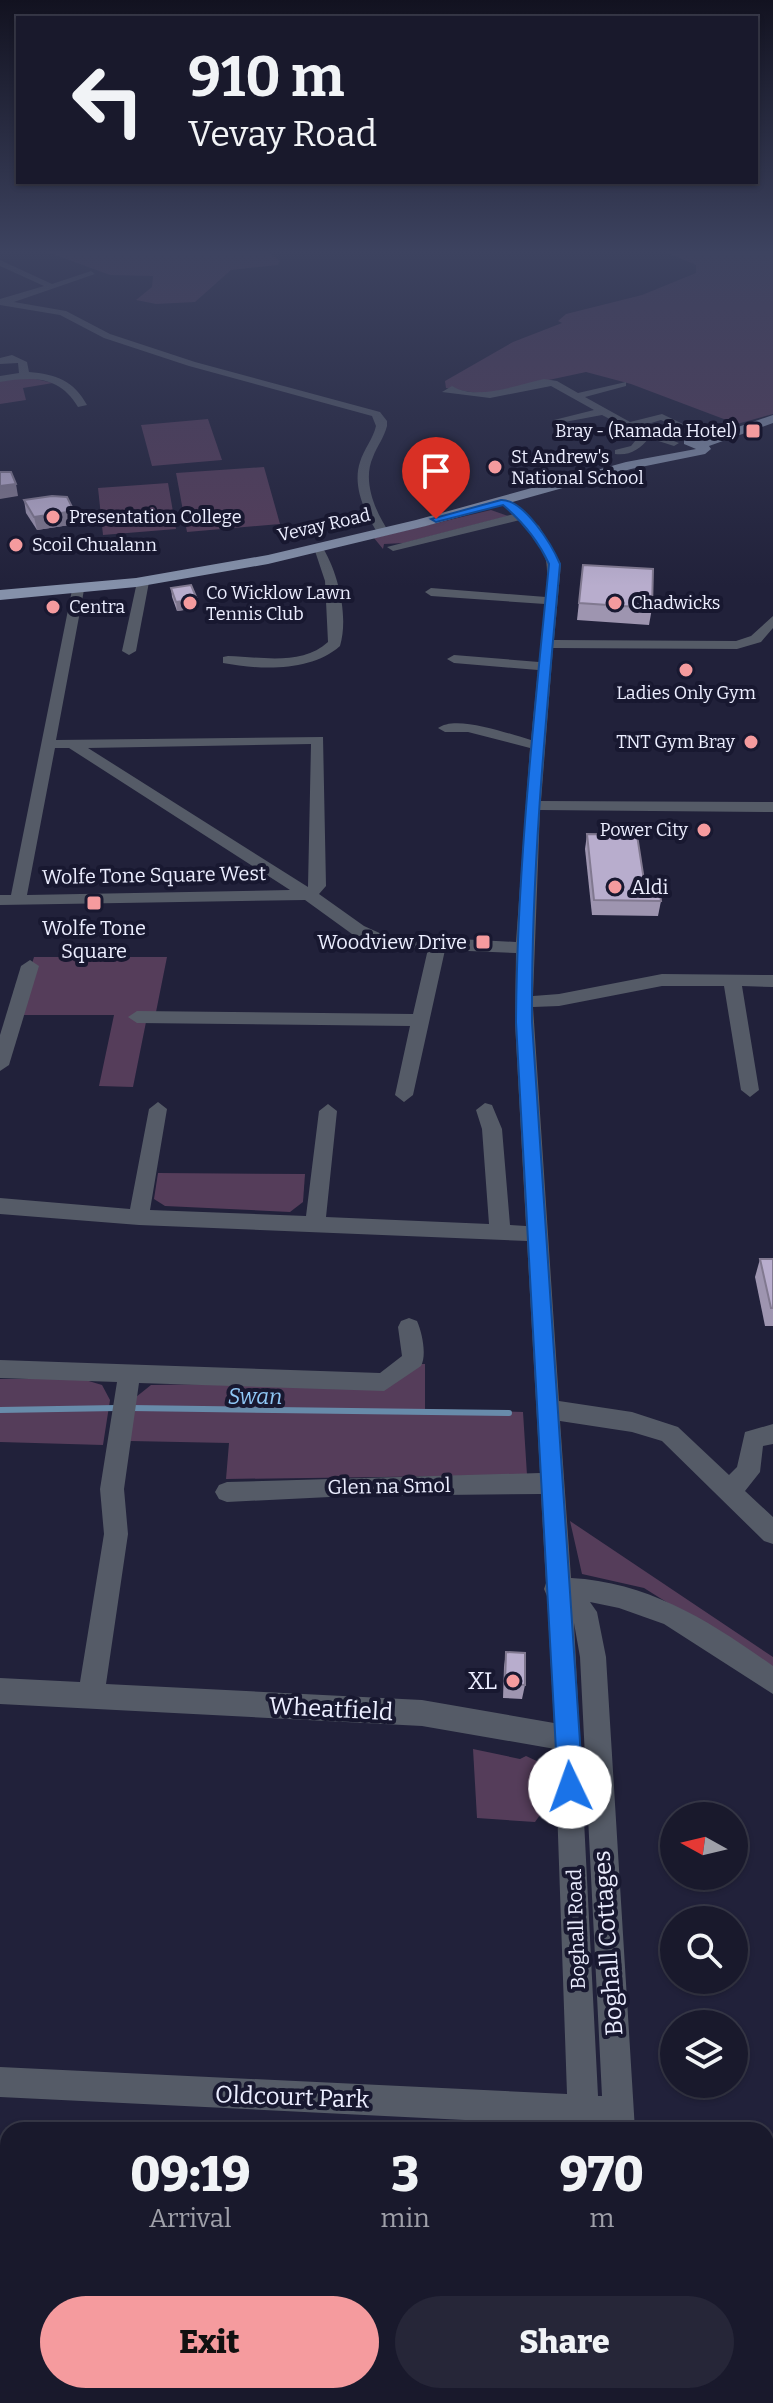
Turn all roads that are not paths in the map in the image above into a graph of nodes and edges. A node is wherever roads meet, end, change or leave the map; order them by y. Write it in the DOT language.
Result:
graph roads {
  1 [pos="17,362"];
  2 [pos="186,362"];
  3 [pos="24,375"];
  4 [pos="0,379"];
  5 [pos="622,384"];
  6 [pos="452,389"];
  7 [pos="577,396"];
  8 [pos="82,405"];
  9 [pos="601,412"];
  10 [pos="773,419"];
  11 [pos="558,422"];
  12 [pos="629,426"];
  13 [pos="647,434"];
  14 [pos="678,445"];
  15 [pos="619,452"];
  16 [pos="505,502"];
  17 [pos="522,516"];
  18 [pos="383,532"];
  19 [pos="393,547"];
  20 [pos="317,548"];
  21 [pos="143,582"];
  22 [pos="78,590"];
  23 [pos="431,592"];
  24 [pos="0,595"];
  25 [pos="553,601"];
  26 [pos="773,620"];
  27 [pos="549,644"];
  28 [pos="129,651"];
  29 [pos="454,659"];
  30 [pos="228,660"];
  31 [pos="546,667"];
  32 [pos="445,728"];
  33 [pos="47,744"];
  34 [pos="74,745"];
  35 [pos="537,746"];
  36 [pos="533,805"];
  37 [pos="773,807"];
  38 [pos="314,890"];
  39 [pos="0,900"];
  40 [pos="18,900"];
  41 [pos="437,946"];
  42 [pos="524,948"];
  43 [pos="30,966"];
  44 [pos="732,980"];
  45 [pos="773,981"];
  46 [pos="524,1002"];
  47 [pos="137,1017"];
  48 [pos="422,1020"];
  49 [pos="0,1065"];
  50 [pos="750,1090"];
  51 [pos="404,1095"];
  52 [pos="158,1109"];
  53 [pos="485,1110"];
  54 [pos="328,1111"];
  55 [pos="0,1206"];
  56 [pos="139,1217"];
  57 [pos="315,1223"];
  58 [pos="500,1232"];
  59 [pos="537,1234"];
  60 [pos="409,1327"];
  61 [pos="0,1369"];
  62 [pos="127,1383"];
  63 [pos="547,1409"];
  64 [pos="773,1434"];
  65 [pos="551,1483"];
  66 [pos="730,1490"];
  67 [pos="227,1492"];
  68 [pos="773,1533"];
  69 [pos="556,1589"];
  70 [pos="584,1612"];
  71 [pos="773,1681"];
  72 [pos="0,1691"];
  73 [pos="91,1695"];
  74 [pos="568,1737"];
  75 [pos="585,1812"];
  76 [pos="0,2082"];
  77 [pos="584,2119"];
  78 [pos="618,2121"];
  1 -- 3 [label="street"];
  2 -- 18 [label="street"];
  3 -- 4 [label="street"];
  3 -- 8 [label="street"];
  5 -- 7 [label="street"];
  6 -- 7 [label="street"];
  7 -- 9 [label="street"];
  9 -- 11 [label="street"];
  9 -- 12 [label="street"];
  10 -- 14 [label="main road, Vevay Road"];
  12 -- 13 [label="street"];
  12 -- 14 [label="street"];
  13 -- 14 [label="street"];
  13 -- 15 [label="street"];
  14 -- 16 [label="main road, Vevay Road"];
  16 -- 17 [label="street, Boghall Road"];
  16 -- 18 [label="main road, Vevay Road"];
  17 -- 19 [label="street"];
  17 -- 25 [label="street, Boghall Road"];
  18 -- 20 [label="main road, Vevay Road"];
  20 -- 21 [label="main road, Vevay Road"];
  20 -- 30 [label="street"];
  21 -- 22 [label="main road, Vevay Road"];
  21 -- 28 [label="street"];
  22 -- 24 [label="main road, Vevay Road"];
  22 -- 33 [label="street"];
  23 -- 25 [label="street"];
  25 -- 27 [label="street, Boghall Road"];
  26 -- 27 [label="street"];
  27 -- 31 [label="street, Boghall Road"];
  29 -- 31 [label="street"];
  31 -- 35 [label="street, Boghall Road"];
  32 -- 35 [label="street"];
  33 -- 34 [label="street"];
  33 -- 40 [label="street"];
  34 -- 38 [label="street"];
  34 -- 38 [label="street"];
  35 -- 36 [label="street, Boghall Road"];
  36 -- 37 [label="street"];
  36 -- 42 [label="street, Boghall Road"];
  38 -- 40 [label="street, Wolfe Tone Square West"];
  38 -- 41 [label="street"];
  39 -- 40 [label="street, Wolfe Tone Square West"];
  41 -- 42 [label="street"];
  41 -- 48 [label="street"];
  42 -- 46 [label="street, Boghall Road"];
  43 -- 49 [label="street"];
  44 -- 45 [label="street"];
  44 -- 46 [label="street"];
  44 -- 50 [label="street"];
  46 -- 59 [label="street, Boghall Road"];
  47 -- 48 [label="street"];
  48 -- 51 [label="street"];
  52 -- 56 [label="street"];
  53 -- 58 [label="street"];
  54 -- 57 [label="street"];
  55 -- 56 [label="street"];
  56 -- 57 [label="street"];
  57 -- 58 [label="street"];
  58 -- 59 [label="street"];
  59 -- 63 [label="street, Boghall Road"];
  60 -- 62 [label="street"];
  61 -- 62 [label="street"];
  62 -- 73 [label="street"];
  63 -- 65 [label="street, Boghall Road"];
  63 -- 66 [label="street"];
  64 -- 66 [label="street"];
  65 -- 67 [label="street, Glen na Smol"];
  65 -- 69 [label="street, Boghall Road"];
  66 -- 68 [label="street"];
  69 -- 71 [label="street"];
  69 -- 74 [label="street, Boghall Road"];
  70 -- 75 [label="street, Boghall Cottages"];
  72 -- 73 [label="street, Wheatfield"];
  73 -- 74 [label="street, Wheatfield"];
  74 -- 75 [label="street, Boghall Road"];
  75 -- 77 [label="street, Boghall Road"];
  75 -- 78 [label="street, Boghall Cottages"];
  76 -- 77 [label="street, Oldcourt Park"];
  77 -- 78 [label="street, Oldcourt Park"];
}
